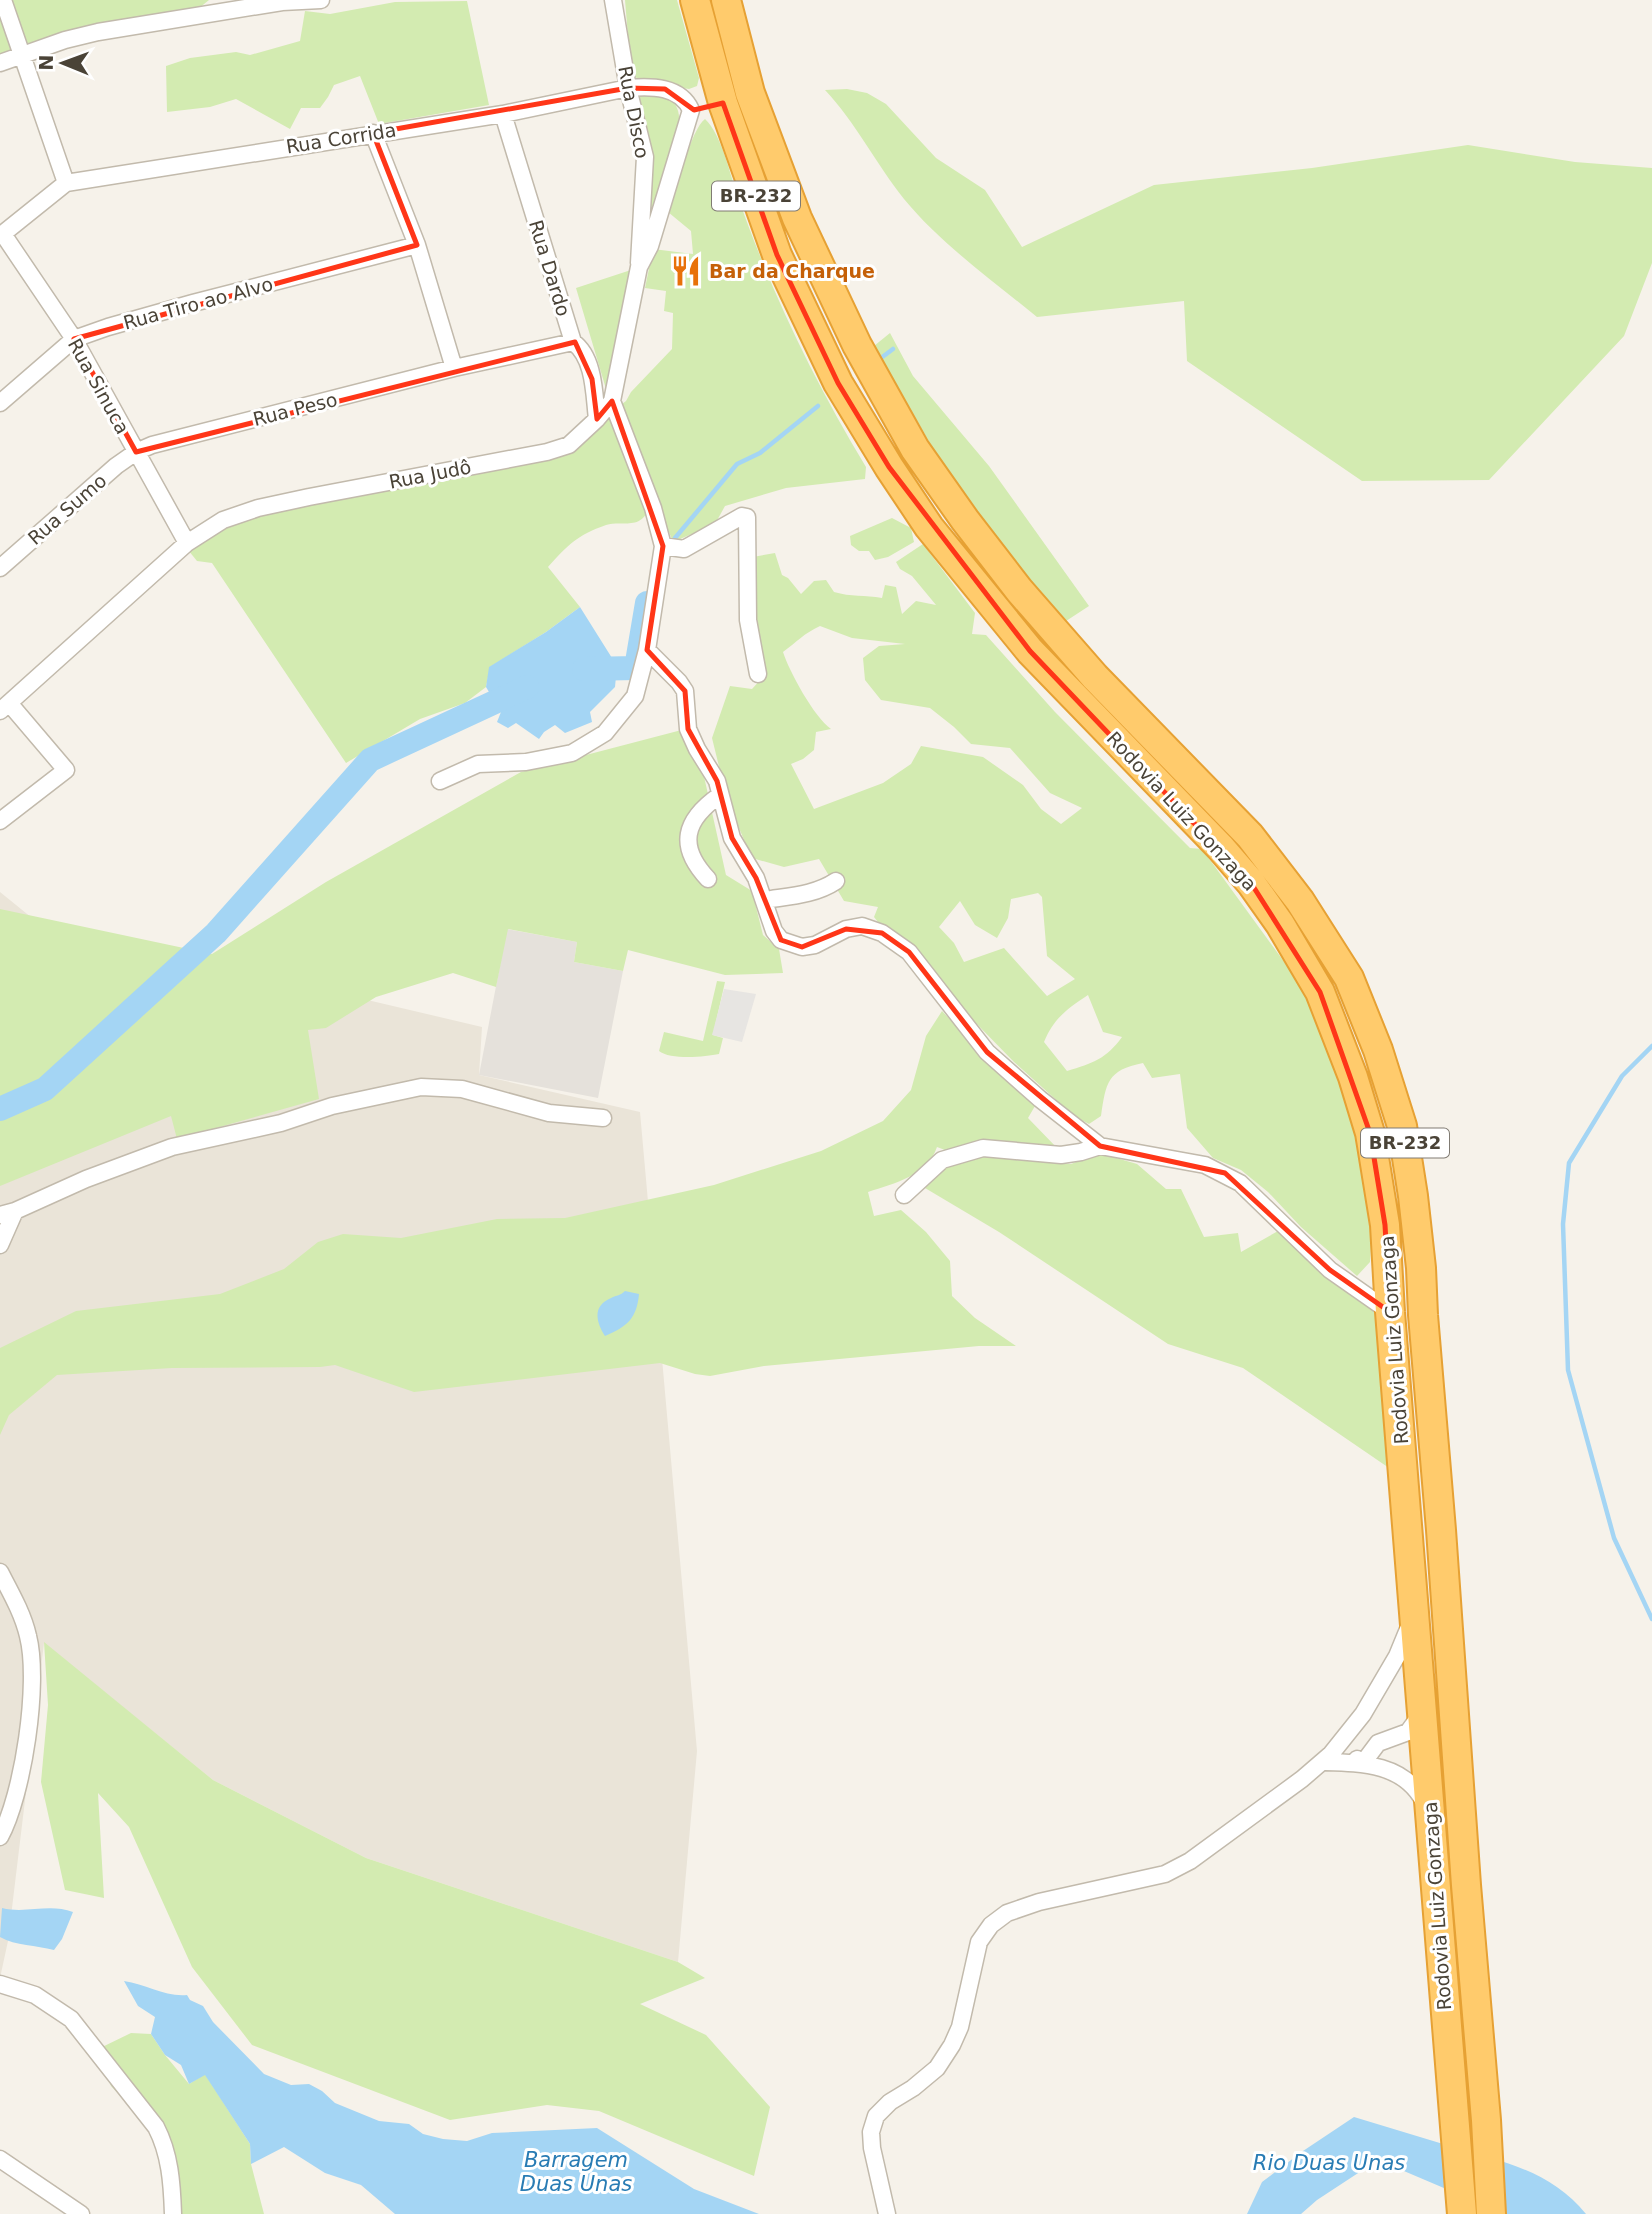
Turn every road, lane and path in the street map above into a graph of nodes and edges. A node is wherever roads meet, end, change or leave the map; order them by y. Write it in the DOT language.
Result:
graph roads {
  1 [pos="3,0"];
  2 [pos="321,0"];
  3 [pos="613,0"];
  4 [pos="695,0"];
  5 [pos="726,0"];
  6 [pos="203,8"];
  7 [pos="24,54"];
  8 [pos="0,63"];
  9 [pos="628,88"];
  10 [pos="707,107"];
  11 [pos="503,114"];
  12 [pos="373,133"];
  13 [pos="66,183"];
  14 [pos="2,235"];
  15 [pos="417,245"];
  16 [pos="639,267"];
  17 [pos="74,339"];
  18 [pos="573,342"];
  19 [pos="454,368"];
  20 [pos="612,401"];
  21 [pos="0,403"];
  22 [pos="597,419"];
  23 [pos="136,452"];
  24 [pos="187,543"];
  25 [pos="663,546"];
  26 [pos="0,568"];
  27 [pos="647,650"];
  28 [pos="758,674"];
  29 [pos="5,707"];
  30 [pos="440,781"];
  31 [pos="720,795"];
  32 [pos="0,821"];
  33 [pos="708,879"];
  34 [pos="836,881"];
  35 [pos="765,900"];
  36 [pos="603,1118"];
  37 [pos="1100,1146"];
  38 [pos="904,1195"];
  39 [pos="7,1213"];
  40 [pos="0,1245"];
  41 [pos="1390,1312"];
  42 [pos="0,1573"];
  43 [pos="1414,1613"];
  44 [pos="1423,1713"];
  45 [pos="1339,1744"];
  46 [pos="1322,1762"];
  47 [pos="1363,1763"];
  48 [pos="1431,1814"];
  49 [pos="0,1837"];
  50 [pos="0,1984"];
  51 [pos="0,2159"];
  52 [pos="80,2214"];
  53 [pos="173,2214"];
  54 [pos="887,2214"];
  55 [pos="1462,2214"];
  56 [pos="1491,2214"];
  1 -- 7 [label="street"];
  2 -- 6 [label="street"];
  3 -- 9 [label="street, Rua Disco"];
  4 -- 10 [label="highway, Rodovia Luiz Gonzaga / BR-232"];
  5 -- 56 [label="highway, Rodovia Luiz Gonzaga / BR-232"];
  6 -- 7 [label="street"];
  7 -- 8 [label="street"];
  7 -- 13 [label="street"];
  9 -- 10 [label="street, Rua Corrida"];
  9 -- 11 [label="street, Rua Corrida"];
  9 -- 16 [label="street, Rua Disco"];
  10 -- 16 [label="street, Rua Judô"];
  10 -- 41 [label="highway, Rodovia Luiz Gonzaga / BR-232"];
  11 -- 12 [label="street, Rua Corrida"];
  11 -- 18 [label="street, Rua Dardo"];
  12 -- 13 [label="street, Rua Corrida"];
  12 -- 15 [label="street"];
  13 -- 14 [label="street, Rua Corrida"];
  14 -- 17 [label="street, Rua Sinuca"];
  15 -- 17 [label="street, Rua Tiro ao Alvo"];
  15 -- 19 [label="street"];
  16 -- 20 [label="street, Rua Judô"];
  17 -- 21 [label="street, Rua Tiro ao Alvo"];
  17 -- 23 [label="street, Rua Sinuca"];
  18 -- 19 [label="street, Rua Peso"];
  18 -- 22 [label="street, Rua Dardo"];
  19 -- 23 [label="street, Rua Peso"];
  20 -- 22 [label="street, Rua Judô"];
  20 -- 25 [label="street"];
  22 -- 24 [label="street, Rua Judô"];
  23 -- 24 [label="street, Rua Sinuca"];
  23 -- 26 [label="street, Rua Sumo"];
  24 -- 29 [label="street, Rua Judô"];
  25 -- 27 [label="street"];
  25 -- 28 [label="street"];
  27 -- 30 [label="street"];
  27 -- 31 [label="street"];
  29 -- 32 [label="street"];
  31 -- 33 [label="street"];
  31 -- 35 [label="street"];
  34 -- 35 [label="street"];
  35 -- 37 [label="street"];
  36 -- 39 [label="street"];
  37 -- 38 [label="street"];
  37 -- 41 [label="street"];
  39 -- 40 [label="street"];
  41 -- 43 [label="highway, Rodovia Luiz Gonzaga / BR-232"];
  42 -- 49 [label="street"];
  43 -- 44 [label="highway, Rodovia Luiz Gonzaga / BR-232"];
  43 -- 45 [label="street"];
  44 -- 47 [label="street"];
  44 -- 48 [label="highway, Rodovia Luiz Gonzaga / BR-232"];
  45 -- 46 [label="street"];
  45 -- 47 [label="street"];
  46 -- 47 [label="street"];
  46 -- 54 [label="street"];
  47 -- 48 [label="street"];
  48 -- 55 [label="highway, Rodovia Luiz Gonzaga / BR-232"];
  50 -- 53 [label="street"];
  51 -- 52 [label="street"];
}
